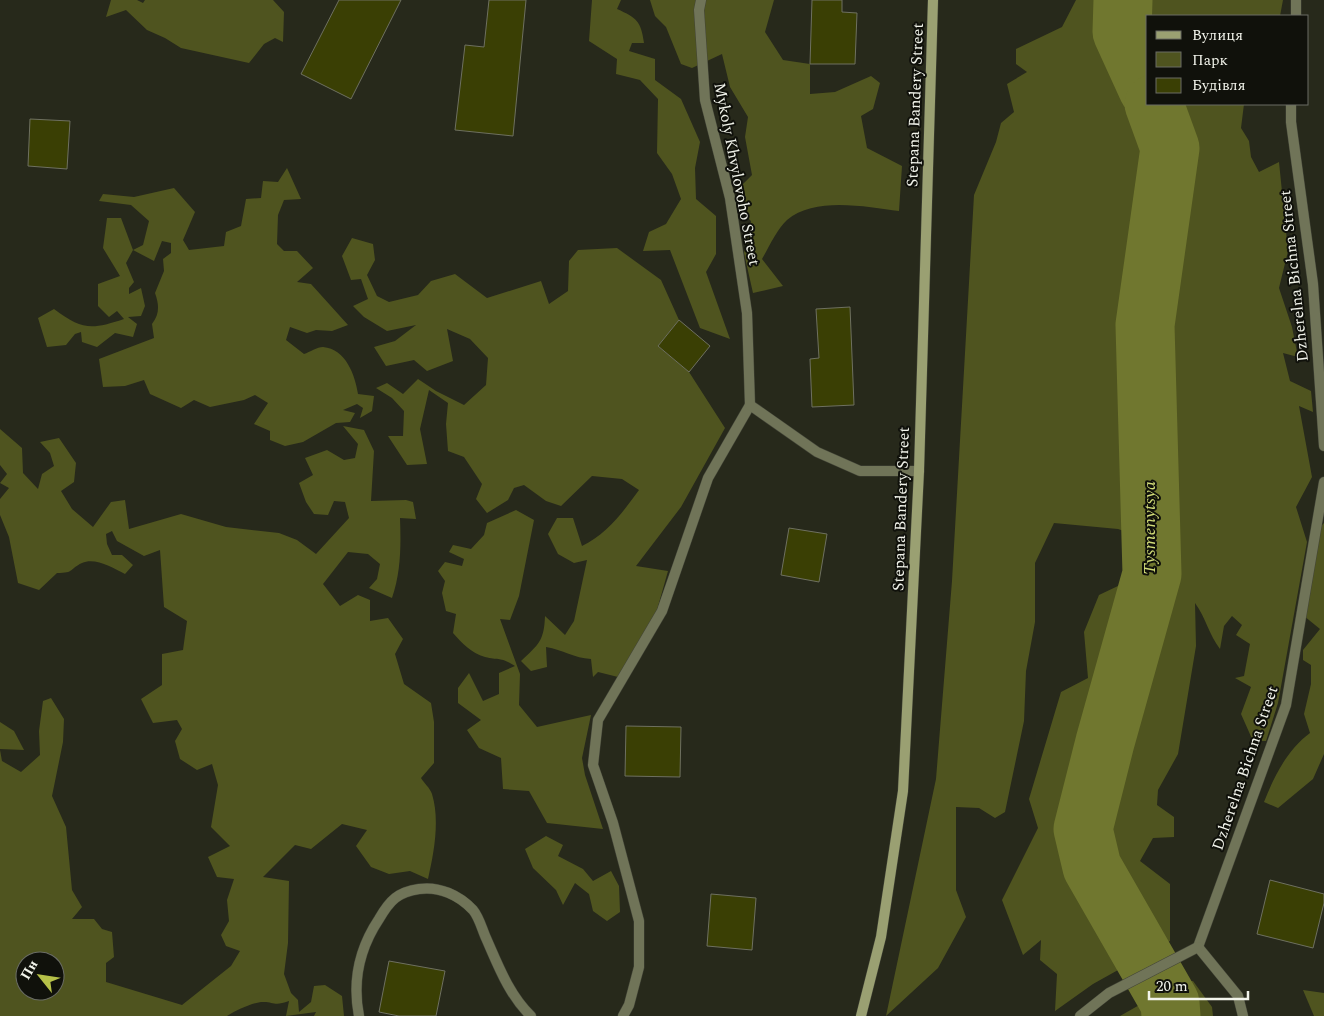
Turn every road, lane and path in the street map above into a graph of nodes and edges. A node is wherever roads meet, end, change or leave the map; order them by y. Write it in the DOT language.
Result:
graph roads {
  1 [pos="701,0"];
  2 [pos="933,0"];
  3 [pos="1296,0"];
  4 [pos="1296,15"];
  5 [pos="1291,105"];
  6 [pos="750,405"];
  7 [pos="1324,446"];
  8 [pos="919,471"];
  9 [pos="1324,482"];
  10 [pos="1198,947"];
  11 [pos="358,1016"];
  12 [pos="531,1016"];
  13 [pos="623,1016"];
  14 [pos="861,1016"];
  15 [pos="1080,1016"];
  16 [pos="1243,1016"];
  1 -- 6 [label="street, Mykoly Khvylovoho Street"];
  2 -- 8 [label="main road, Stepana Bandery Street"];
  3 -- 4 [label="street"];
  5 -- 7 [label="street, Dzherelna Bichna Street"];
  6 -- 8 [label="street"];
  6 -- 13 [label="street"];
  8 -- 14 [label="main road, Stepana Bandery Street"];
  9 -- 10 [label="street, Dzherelna Bichna Street"];
  10 -- 15 [label="street"];
  10 -- 16 [label="street"];
  11 -- 12 [label="street"];
}
